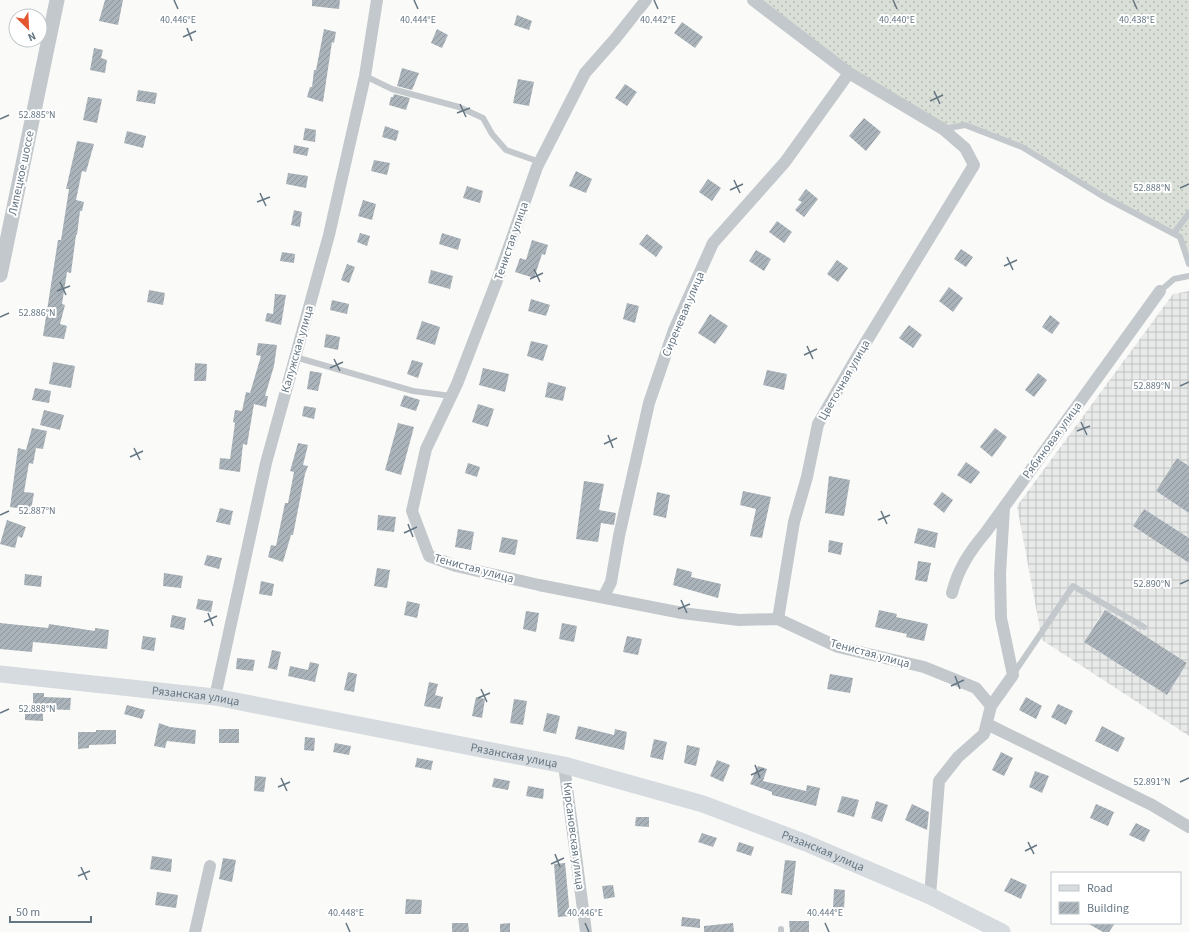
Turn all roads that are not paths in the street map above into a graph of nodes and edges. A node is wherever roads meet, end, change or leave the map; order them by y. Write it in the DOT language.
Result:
graph roads {
  1 [pos="57,0"];
  2 [pos="377,0"];
  3 [pos="646,0"];
  4 [pos="753,0"];
  5 [pos="850,73"];
  6 [pos="366,76"];
  7 [pos="942,129"];
  8 [pos="540,162"];
  9 [pos="1189,214"];
  10 [pos="1174,233"];
  11 [pos="1189,264"];
  12 [pos="0,275"];
  13 [pos="1189,276"];
  14 [pos="1160,291"];
  15 [pos="295,357"];
  16 [pos="451,396"];
  17 [pos="1004,508"];
  18 [pos="952,593"];
  19 [pos="604,596"];
  20 [pos="778,619"];
  21 [pos="1144,627"];
  22 [pos="0,674"];
  23 [pos="1013,674"];
  24 [pos="215,697"];
  25 [pos="991,706"];
  26 [pos="986,724"];
  27 [pos="564,765"];
  28 [pos="1189,827"];
  29 [pos="210,866"];
  30 [pos="930,896"];
  31 [pos="195,932"];
  32 [pos="586,932"];
  33 [pos="1002,932"];
  1 -- 12 [label="street, Липецкое шоссе"];
  2 -- 6 [label="street, Калужская улица"];
  3 -- 8 [label="street, Тенистая улица"];
  4 -- 5 [label="street"];
  5 -- 7 [label="street"];
  5 -- 19 [label="street, Сиреневая улица"];
  6 -- 8 [label="lane"];
  6 -- 15 [label="street, Калужская улица"];
  7 -- 10 [label="lane"];
  7 -- 20 [label="street, Цветочная улица"];
  8 -- 16 [label="street, Тенистая улица"];
  9 -- 10 [label="lane"];
  10 -- 11 [label="lane"];
  13 -- 14 [label="lane"];
  14 -- 17 [label="street, Рябиновая улица"];
  15 -- 16 [label="lane"];
  15 -- 24 [label="street, Калужская улица"];
  16 -- 19 [label="street, Тенистая улица"];
  17 -- 18 [label="street, Рябиновая улица"];
  17 -- 23 [label="street"];
  19 -- 20 [label="street, Тенистая улица"];
  20 -- 25 [label="street, Тенистая улица"];
  21 -- 23 [label="lane"];
  22 -- 24 [label="main road, Рязанская улица"];
  23 -- 25 [label="street"];
  24 -- 27 [label="main road, Рязанская улица"];
  25 -- 26 [label="street"];
  26 -- 28 [label="street"];
  26 -- 30 [label="street"];
  27 -- 30 [label="main road, Рязанская улица"];
  27 -- 32 [label="street, Кирсановская улица"];
  29 -- 31 [label="street"];
  30 -- 33 [label="main road, Рязанская улица"];
}
